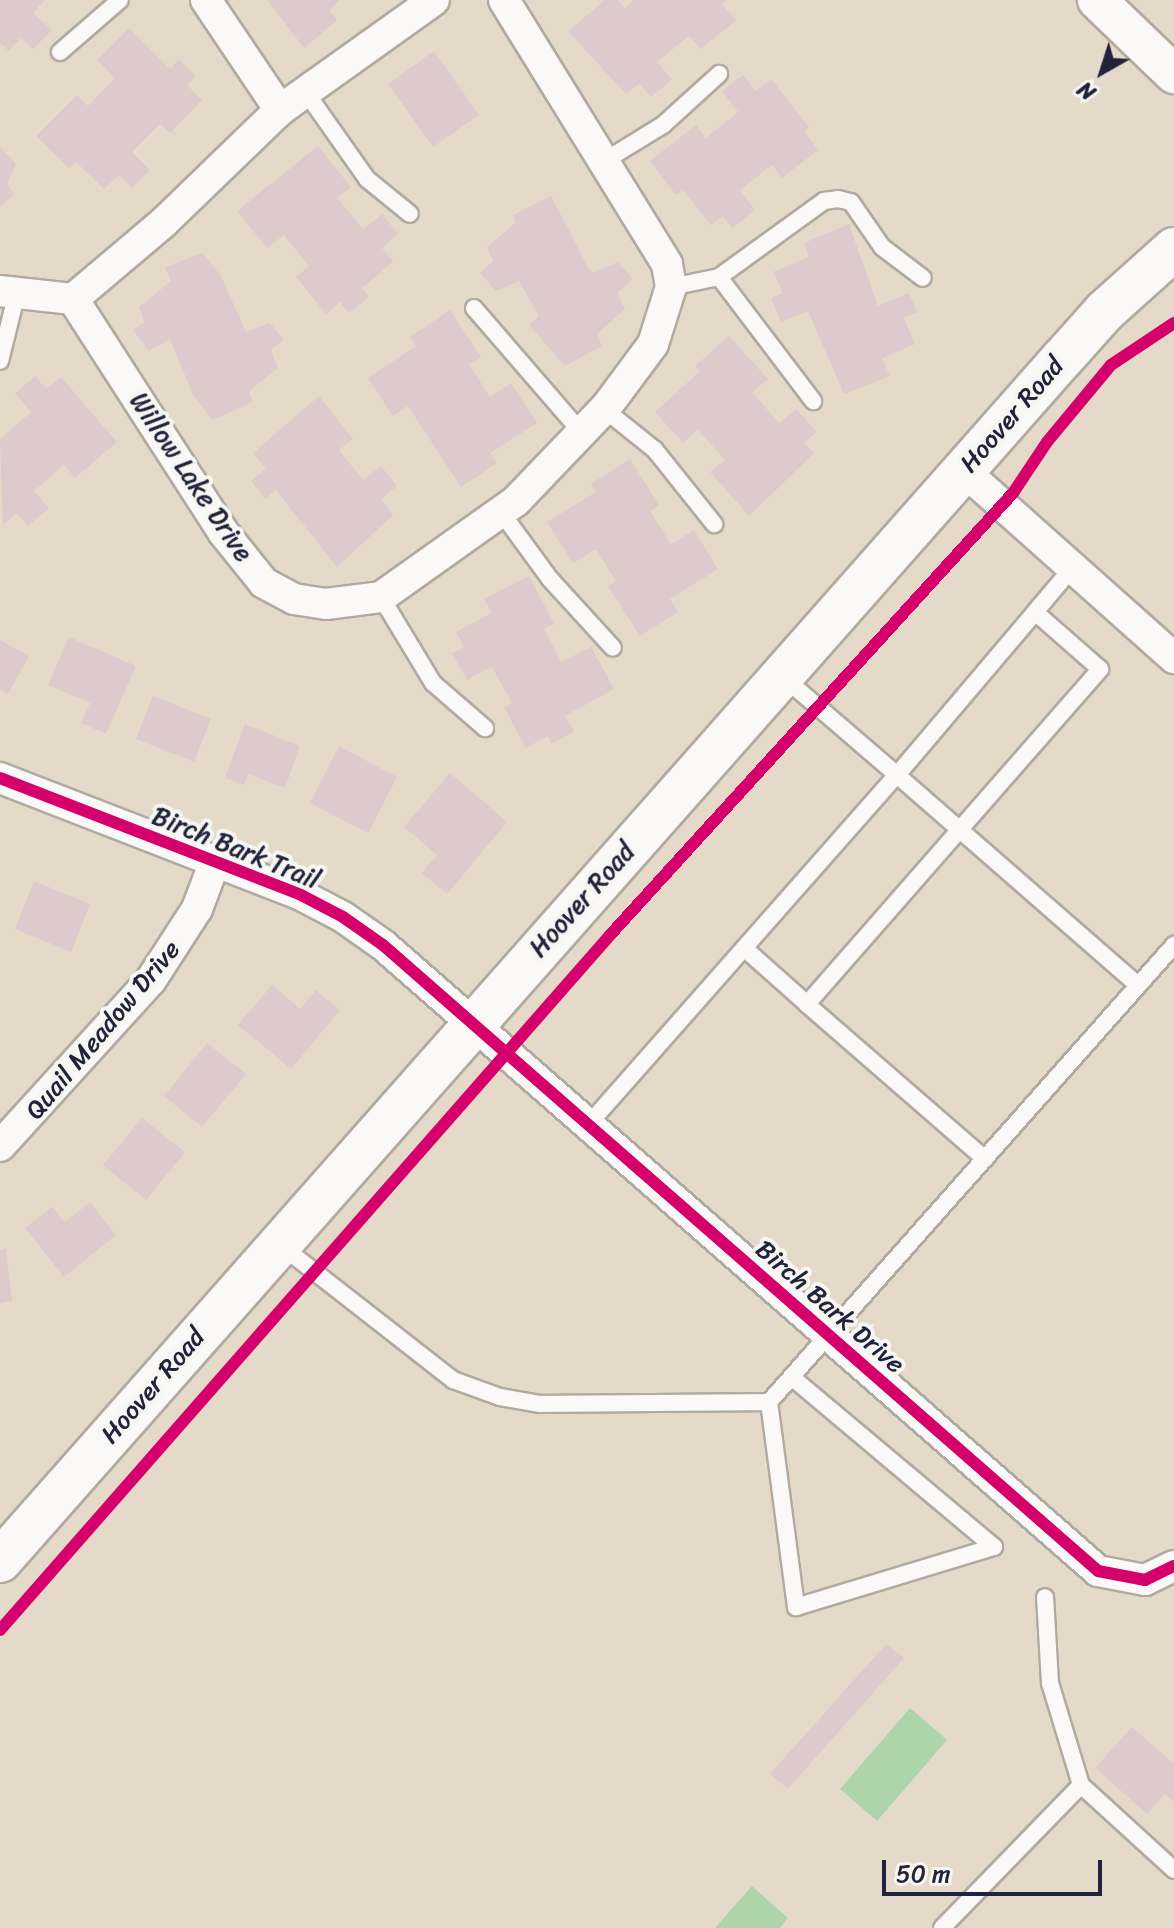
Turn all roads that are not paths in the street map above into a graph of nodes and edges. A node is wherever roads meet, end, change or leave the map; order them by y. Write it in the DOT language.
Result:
graph roads {
  1 [pos="120,0"];
  2 [pos="206,0"];
  3 [pos="504,0"];
  4 [pos="1097,0"];
  5 [pos="426,2"];
  6 [pos="60,52"];
  7 [pos="719,74"];
  8 [pos="1174,74"];
  9 [pos="305,91"];
  10 [pos="280,110"];
  11 [pos="606,160"];
  12 [pos="410,214"];
  13 [pos="1174,249"];
  14 [pos="719,277"];
  15 [pos="923,278"];
  16 [pos="671,287"];
  17 [pos="9,292"];
  18 [pos="73,299"];
  19 [pos="474,308"];
  20 [pos="0,361"];
  21 [pos="813,401"];
  22 [pos="604,409"];
  23 [pos="581,432"];
  24 [pos="963,470"];
  25 [pos="501,512"];
  26 [pos="714,524"];
  27 [pos="1073,567"];
  28 [pos="381,597"];
  29 [pos="1035,612"];
  30 [pos="613,648"];
  31 [pos="1174,658"];
  32 [pos="781,675"];
  33 [pos="485,728"];
  34 [pos="897,775"];
  35 [pos="0,778"];
  36 [pos="959,828"];
  37 [pos="215,861"];
  38 [pos="1174,945"];
  39 [pos="744,948"];
  40 [pos="1138,985"];
  41 [pos="807,1004"];
  42 [pos="472,1024"];
  43 [pos="588,1125"];
  44 [pos="0,1146"];
  45 [pos="985,1159"];
  46 [pos="278,1243"];
  47 [pos="828,1335"];
  48 [pos="794,1379"];
  49 [pos="769,1402"];
  50 [pos="0,1561"];
  51 [pos="1174,1566"];
  52 [pos="1045,1597"];
  53 [pos="1081,1785"];
  54 [pos="1174,1870"];
  55 [pos="942,1928"];
  1 -- 6 [label="lane"];
  2 -- 10 [label="street"];
  3 -- 11 [label="street"];
  4 -- 8 [label="street"];
  5 -- 9 [label="street"];
  7 -- 11 [label="lane"];
  9 -- 10 [label="street"];
  9 -- 12 [label="lane"];
  10 -- 18 [label="street"];
  11 -- 16 [label="street"];
  13 -- 24 [label="main road, Hoover Road"];
  14 -- 15 [label="lane"];
  14 -- 16 [label="lane"];
  14 -- 21 [label="lane"];
  16 -- 22 [label="street, Willow Lake Drive"];
  17 -- 18 [label="street"];
  17 -- 20 [label="lane"];
  18 -- 28 [label="street, Willow Lake Drive"];
  19 -- 23 [label="lane"];
  22 -- 23 [label="street, Willow Lake Drive"];
  22 -- 26 [label="lane"];
  23 -- 25 [label="street, Willow Lake Drive"];
  24 -- 27 [label="street"];
  24 -- 32 [label="main road, Hoover Road"];
  25 -- 28 [label="street, Willow Lake Drive"];
  25 -- 30 [label="lane"];
  27 -- 29 [label="lane"];
  27 -- 31 [label="street"];
  28 -- 33 [label="lane"];
  29 -- 34 [label="lane"];
  29 -- 36 [label="lane"];
  32 -- 34 [label="lane"];
  32 -- 42 [label="main road, Hoover Road"];
  34 -- 36 [label="lane"];
  34 -- 39 [label="lane"];
  35 -- 37 [label="street, Birch Bark Trail"];
  36 -- 40 [label="lane"];
  36 -- 41 [label="lane"];
  37 -- 42 [label="street, Birch Bark Trail"];
  37 -- 44 [label="street, Quail Meadow Drive"];
  38 -- 40 [label="lane"];
  39 -- 41 [label="lane"];
  39 -- 43 [label="lane"];
  40 -- 45 [label="lane"];
  41 -- 45 [label="lane"];
  42 -- 43 [label="street, Birch Bark Drive"];
  42 -- 46 [label="main road, Hoover Road"];
  43 -- 47 [label="street, Birch Bark Drive"];
  45 -- 47 [label="lane"];
  46 -- 49 [label="lane"];
  46 -- 50 [label="main road, Hoover Road"];
  47 -- 48 [label="lane"];
  47 -- 51 [label="street, Birch Bark Drive"];
  48 -- 49 [label="lane"];
  48 -- 49 [label="lane"];
  52 -- 53 [label="lane"];
  53 -- 54 [label="lane"];
  53 -- 55 [label="lane"];
}
